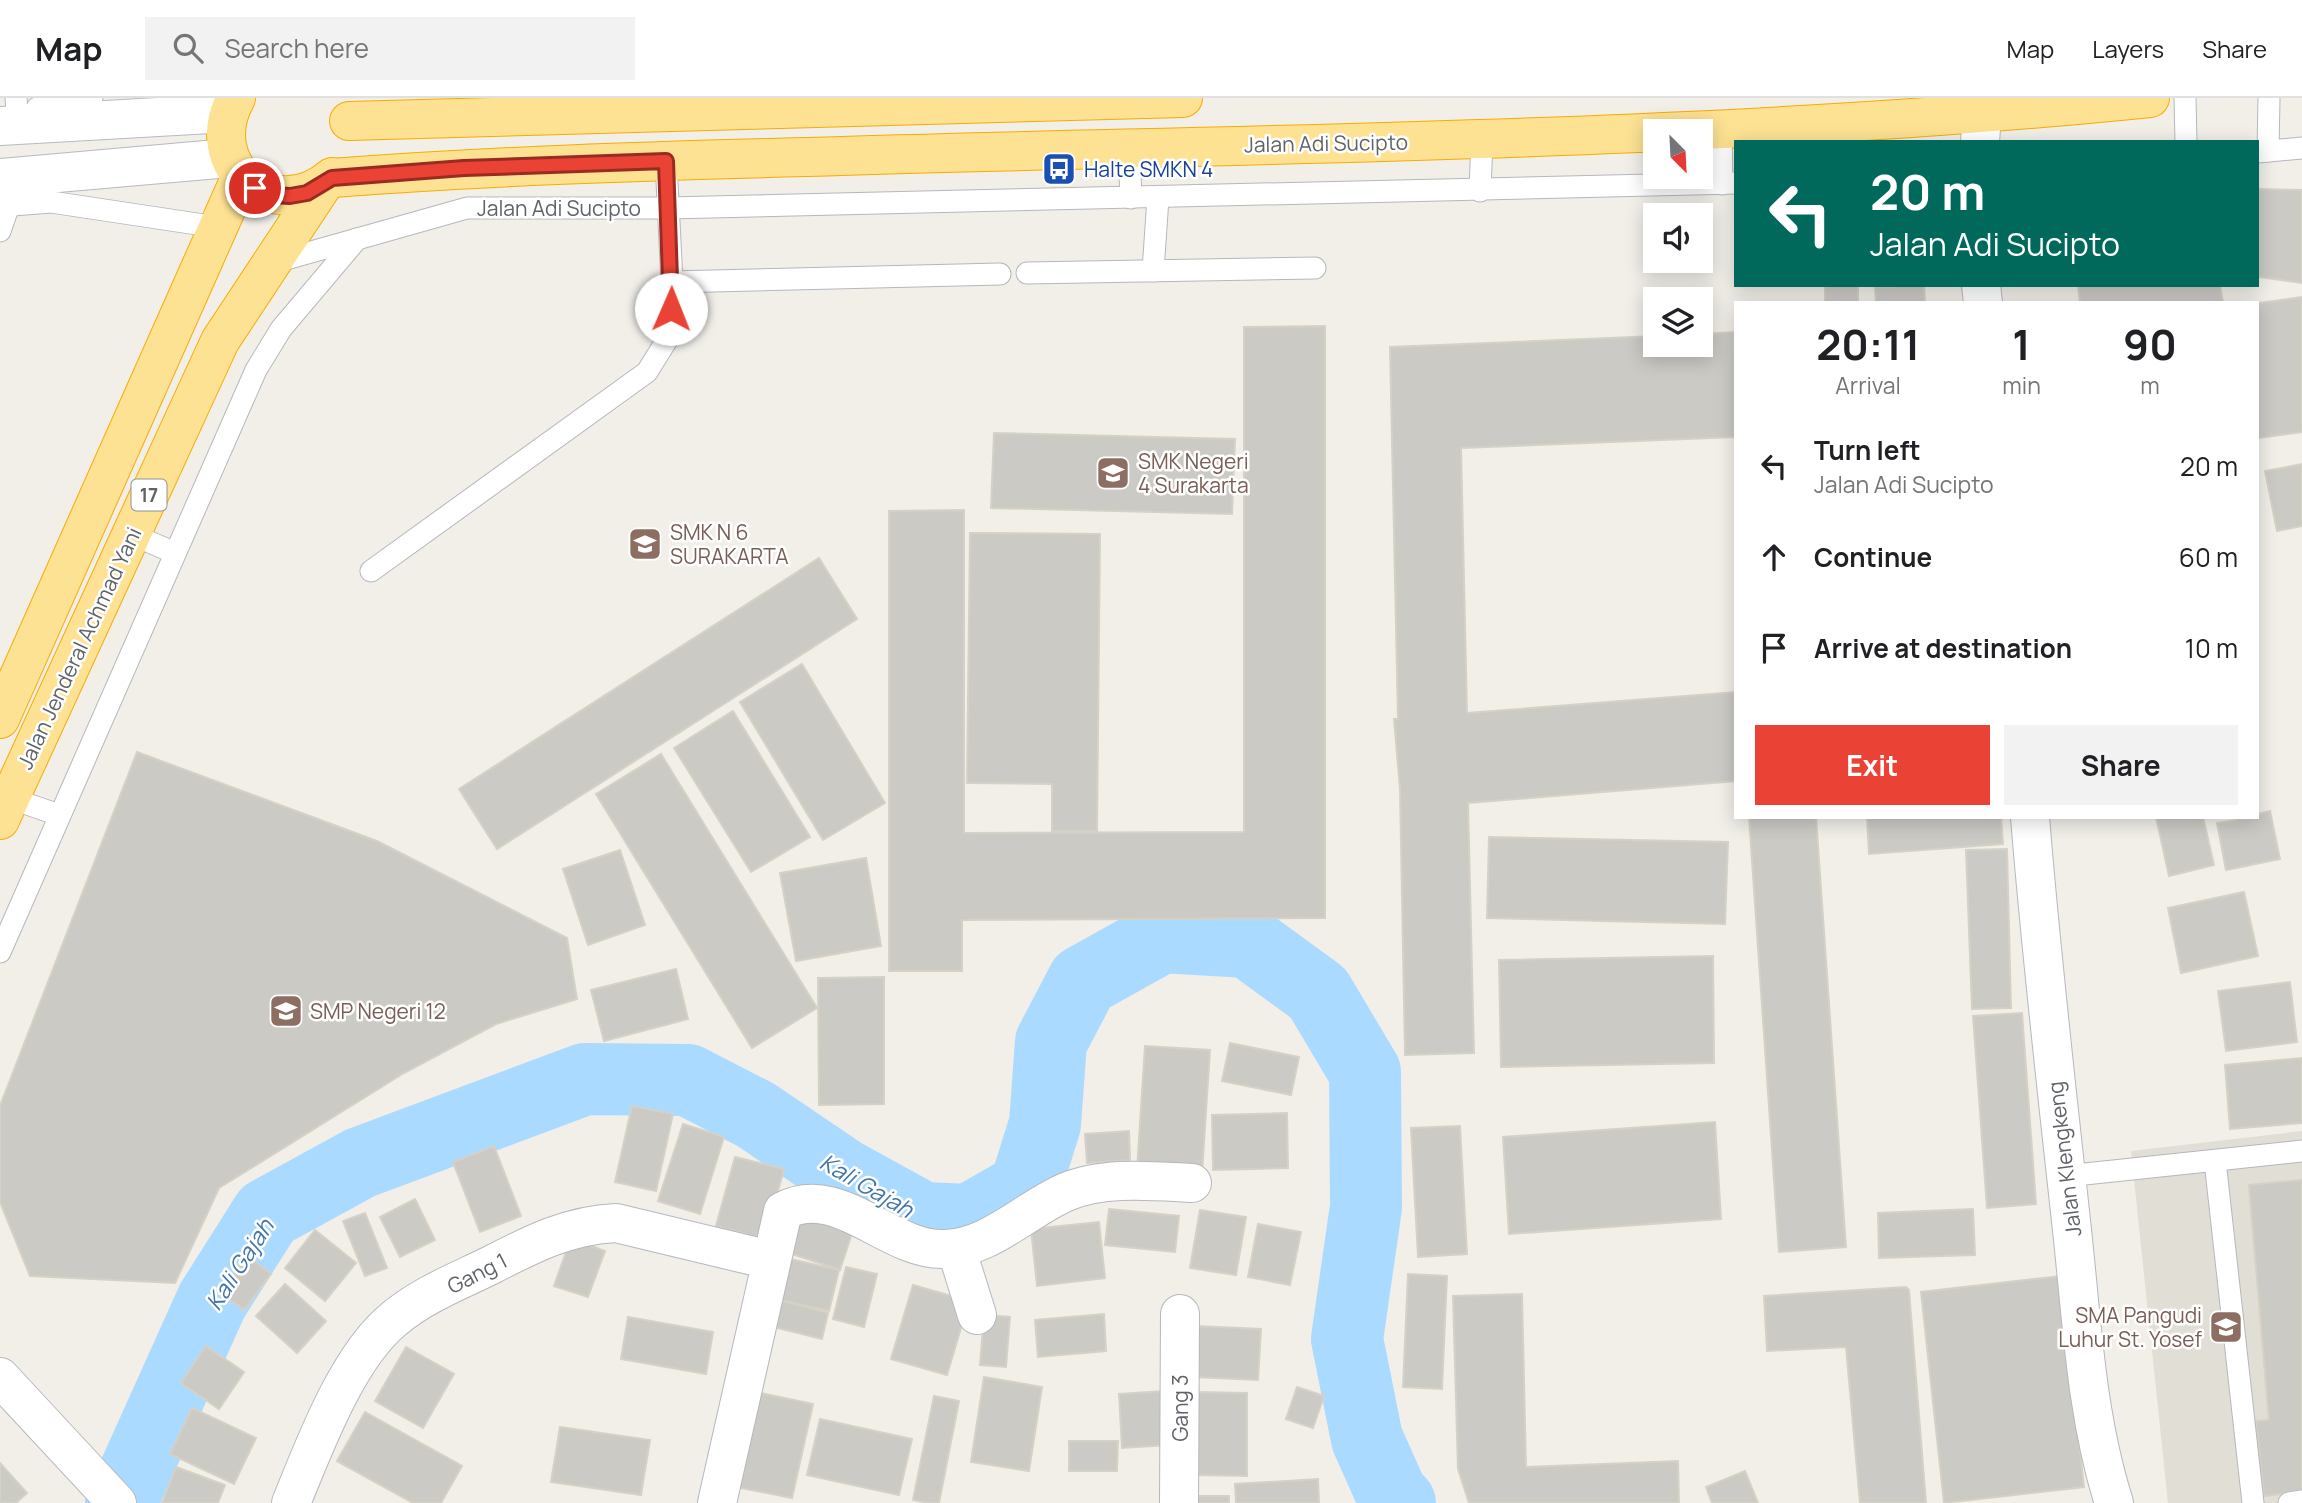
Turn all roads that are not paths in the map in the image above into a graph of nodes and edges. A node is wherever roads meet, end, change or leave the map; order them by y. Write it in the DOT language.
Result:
graph roads {
  1 [pos="92,98"];
  2 [pos="1183,98"];
  3 [pos="2150,98"];
  4 [pos="2185,98"];
  5 [pos="2269,98"];
  6 [pos="1127,99"];
  7 [pos="972,102"];
  8 [pos="232,106"];
  9 [pos="135,107"];
  10 [pos="345,107"];
  11 [pos="592,107"];
  12 [pos="8,112"];
  13 [pos="1720,113"];
  14 [pos="1982,118"];
  15 [pos="1482,139"];
  16 [pos="2186,140"];
  17 [pos="1129,148"];
  18 [pos="2302,148"];
  19 [pos="975,151"];
  20 [pos="2263,152"];
  21 [pos="666,161"];
  22 [pos="235,167"];
  23 [pos="328,181"];
  24 [pos="1729,184"];
  25 [pos="1480,191"];
  26 [pos="3,196"];
  27 [pos="1131,198"];
  28 [pos="1158,198"];
  29 [pos="668,208"];
  30 [pos="217,227"];
  31 [pos="0,231"];
  32 [pos="357,239"];
  33 [pos="272,263"];
  34 [pos="1315,268"];
  35 [pos="1153,271"];
  36 [pos="1027,273"];
  37 [pos="1000,274"];
  38 [pos="672,282"];
  39 [pos="131,534"];
  40 [pos="175,553"];
  41 [pos="372,571"];
  42 [pos="0,719"];
  43 [pos="5,809"];
  44 [pos="59,815"];
  45 [pos="2030,819"];
  46 [pos="0,951"];
  47 [pos="2302,1151"];
  48 [pos="2215,1161"];
  49 [pos="2066,1176"];
  50 [pos="1192,1183"];
  51 [pos="956,1248"];
  52 [pos="770,1260"];
  53 [pos="1180,1314"];
  54 [pos="977,1315"];
  55 [pos="0,1377"];
  56 [pos="110,1497"];
  57 [pos="2114,1501"];
  58 [pos="2302,1502"];
  59 [pos="290,1503"];
  60 [pos="717,1503"];
  61 [pos="1179,1503"];
  62 [pos="2253,1503"];
  63 [pos="2289,1503"];
  1 -- 12 [label="lane"];
  2 -- 6 [label="highway"];
  3 -- 14 [label="highway, Jalan Adi Sucipto"];
  4 -- 16 [label="lane"];
  5 -- 20 [label="lane"];
  6 -- 7 [label="highway"];
  6 -- 17 [label="highway"];
  7 -- 11 [label="highway"];
  7 -- 19 [label="highway"];
  8 -- 9 [label="street"];
  8 -- 22 [label="highway, 17"];
  9 -- 12 [label="street"];
  10 -- 11 [label="highway"];
  10 -- 23 [label="highway, 17"];
  13 -- 14 [label="highway, Jalan Adi Sucipto"];
  13 -- 15 [label="highway, Jalan Adi Sucipto"];
  13 -- 24 [label="lane"];
  15 -- 17 [label="highway, Jalan Adi Sucipto"];
  15 -- 25 [label="lane"];
  17 -- 19 [label="highway, Jalan Adi Sucipto"];
  17 -- 27 [label="lane"];
  18 -- 20 [label="lane"];
  19 -- 21 [label="highway, Jalan Adi Sucipto"];
  21 -- 23 [label="highway, Jalan Adi Sucipto"];
  21 -- 29 [label="lane"];
  22 -- 23 [label="highway, Jalan Adi Sucipto"];
  22 -- 26 [label="street"];
  22 -- 30 [label="highway, Jalan Jenderal Achmad Yani / 17"];
  23 -- 33 [label="highway, Jalan Jenderal Achmad Yani / 17"];
  24 -- 25 [label="lane, Jalan Adi Sucipto"];
  25 -- 28 [label="lane, Jalan Adi Sucipto"];
  26 -- 30 [label="lane"];
  26 -- 31 [label="lane"];
  27 -- 28 [label="lane, Jalan Adi Sucipto"];
  27 -- 29 [label="lane, Jalan Adi Sucipto"];
  28 -- 35 [label="lane"];
  29 -- 32 [label="lane, Jalan Adi Sucipto"];
  29 -- 38 [label="lane"];
  30 -- 42 [label="highway, Jalan Jenderal Achmad Yani / 17"];
  32 -- 33 [label="lane, Jalan Adi Sucipto"];
  32 -- 40 [label="lane"];
  33 -- 39 [label="highway, Jalan Jenderal Achmad Yani / 17"];
  34 -- 35 [label="lane"];
  35 -- 36 [label="lane"];
  37 -- 38 [label="lane"];
  38 -- 41 [label="lane"];
  39 -- 40 [label="lane"];
  39 -- 43 [label="highway, Jalan Jenderal Achmad Yani / 17"];
  40 -- 44 [label="lane"];
  43 -- 44 [label="lane"];
  44 -- 46 [label="lane"];
  45 -- 49 [label="street, Jalan Klengkeng"];
  47 -- 48 [label="lane"];
  48 -- 49 [label="lane"];
  48 -- 62 [label="lane"];
  49 -- 57 [label="street, Jalan Klengkeng"];
  50 -- 51 [label="street"];
  51 -- 52 [label="street"];
  51 -- 54 [label="street"];
  52 -- 59 [label="street, Gang 1"];
  52 -- 60 [label="street"];
  53 -- 61 [label="street, Gang 3"];
  55 -- 56 [label="street"];
  58 -- 63 [label="lane"];
}
